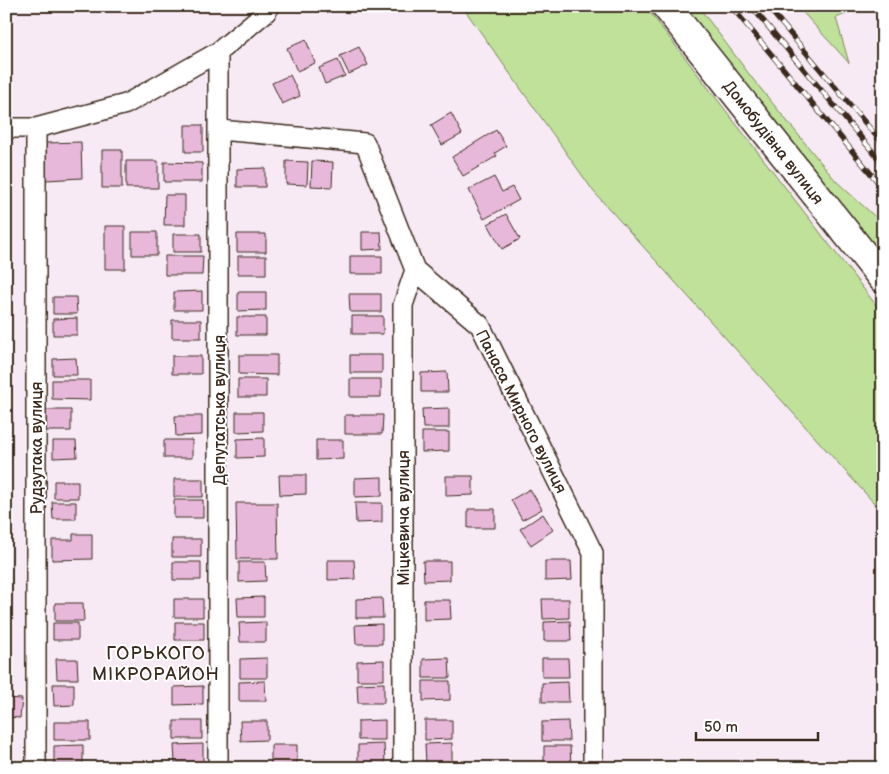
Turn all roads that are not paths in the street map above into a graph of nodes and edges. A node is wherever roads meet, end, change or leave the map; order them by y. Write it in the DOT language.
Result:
graph roads {
  1 [pos="270,6"];
  2 [pos="666,6"];
  3 [pos="218,52"];
  4 [pos="6,128"];
  5 [pos="36,128"];
  6 [pos="219,130"];
  7 [pos="415,270"];
  8 [pos="883,279"];
  9 [pos="36,768"];
  10 [pos="218,768"];
  11 [pos="403,768"];
  12 [pos="592,768"];
  1 -- 3 [label="street"];
  2 -- 8 [label="street, Домобудівна вулиця"];
  3 -- 5 [label="street"];
  3 -- 6 [label="street, Депутатська вулиця"];
  4 -- 5 [label="street"];
  5 -- 9 [label="street, Рудзутака вулиця"];
  6 -- 7 [label="street, Панаса Мирного вулиця"];
  6 -- 10 [label="street, Депутатська вулиця"];
  7 -- 11 [label="street, Міцкевича вулиця"];
  7 -- 12 [label="street, Панаса Мирного вулиця"];
}
